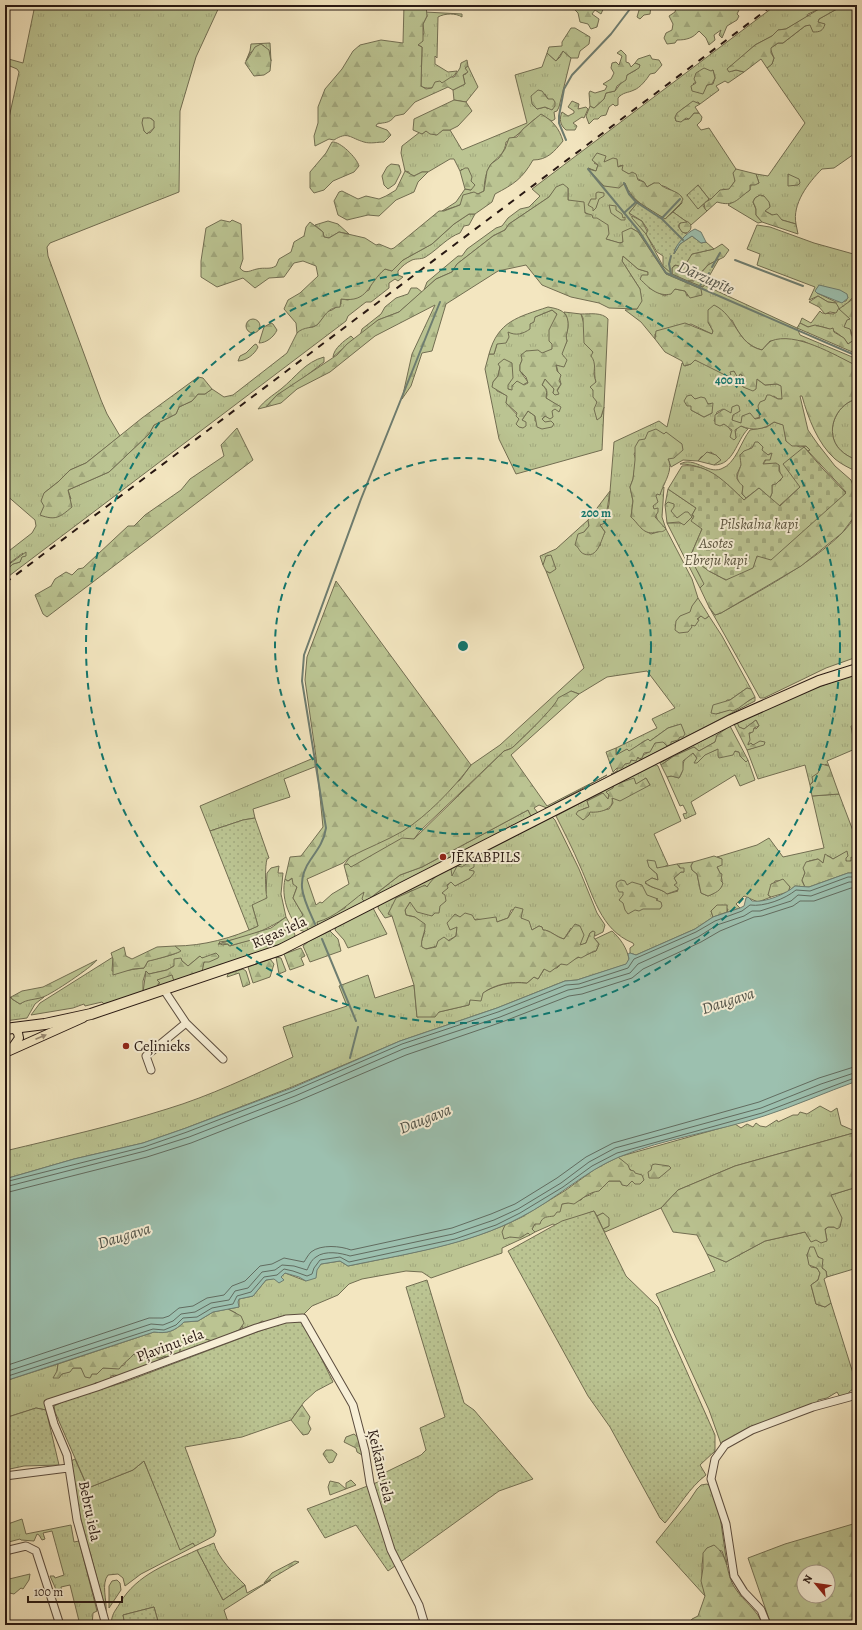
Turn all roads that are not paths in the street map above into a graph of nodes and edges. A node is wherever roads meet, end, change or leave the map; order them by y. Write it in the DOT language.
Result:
graph roads {
  1 [pos="857,669"];
  2 [pos="164,990"];
  3 [pos="91,1014"];
  4 [pos="186,1023"];
  5 [pos="10,1028"];
  6 [pos="8,1051"];
  7 [pos="224,1059"];
  8 [pos="151,1070"];
  9 [pos="303,1318"];
  10 [pos="857,1395"];
  11 [pos="48,1403"];
  12 [pos="68,1468"];
  13 [pos="5,1476"];
  14 [pos="5,1551"];
  15 [pos="60,1625"];
  16 [pos="106,1625"];
  17 [pos="425,1625"];
  18 [pos="767,1625"];
  1 -- 2 [label="highway, Rīgas iela"];
  2 -- 3 [label="highway, Rīgas iela"];
  2 -- 4 [label="street"];
  3 -- 5 [label="highway"];
  6 -- 3 [label="main road, Rīgas iela, one-way"];
  4 -- 7 [label="street"];
  4 -- 8 [label="street"];
  5 -- 6 [label="main road"];
  9 -- 11 [label="street, Pļaviņu iela"];
  9 -- 17 [label="street, Ķeikānu iela"];
  10 -- 18 [label="street"];
  11 -- 12 [label="street, Bebru iela"];
  12 -- 13 [label="street"];
  12 -- 16 [label="street, Bebru iela"];
  14 -- 15 [label="street"];
}
